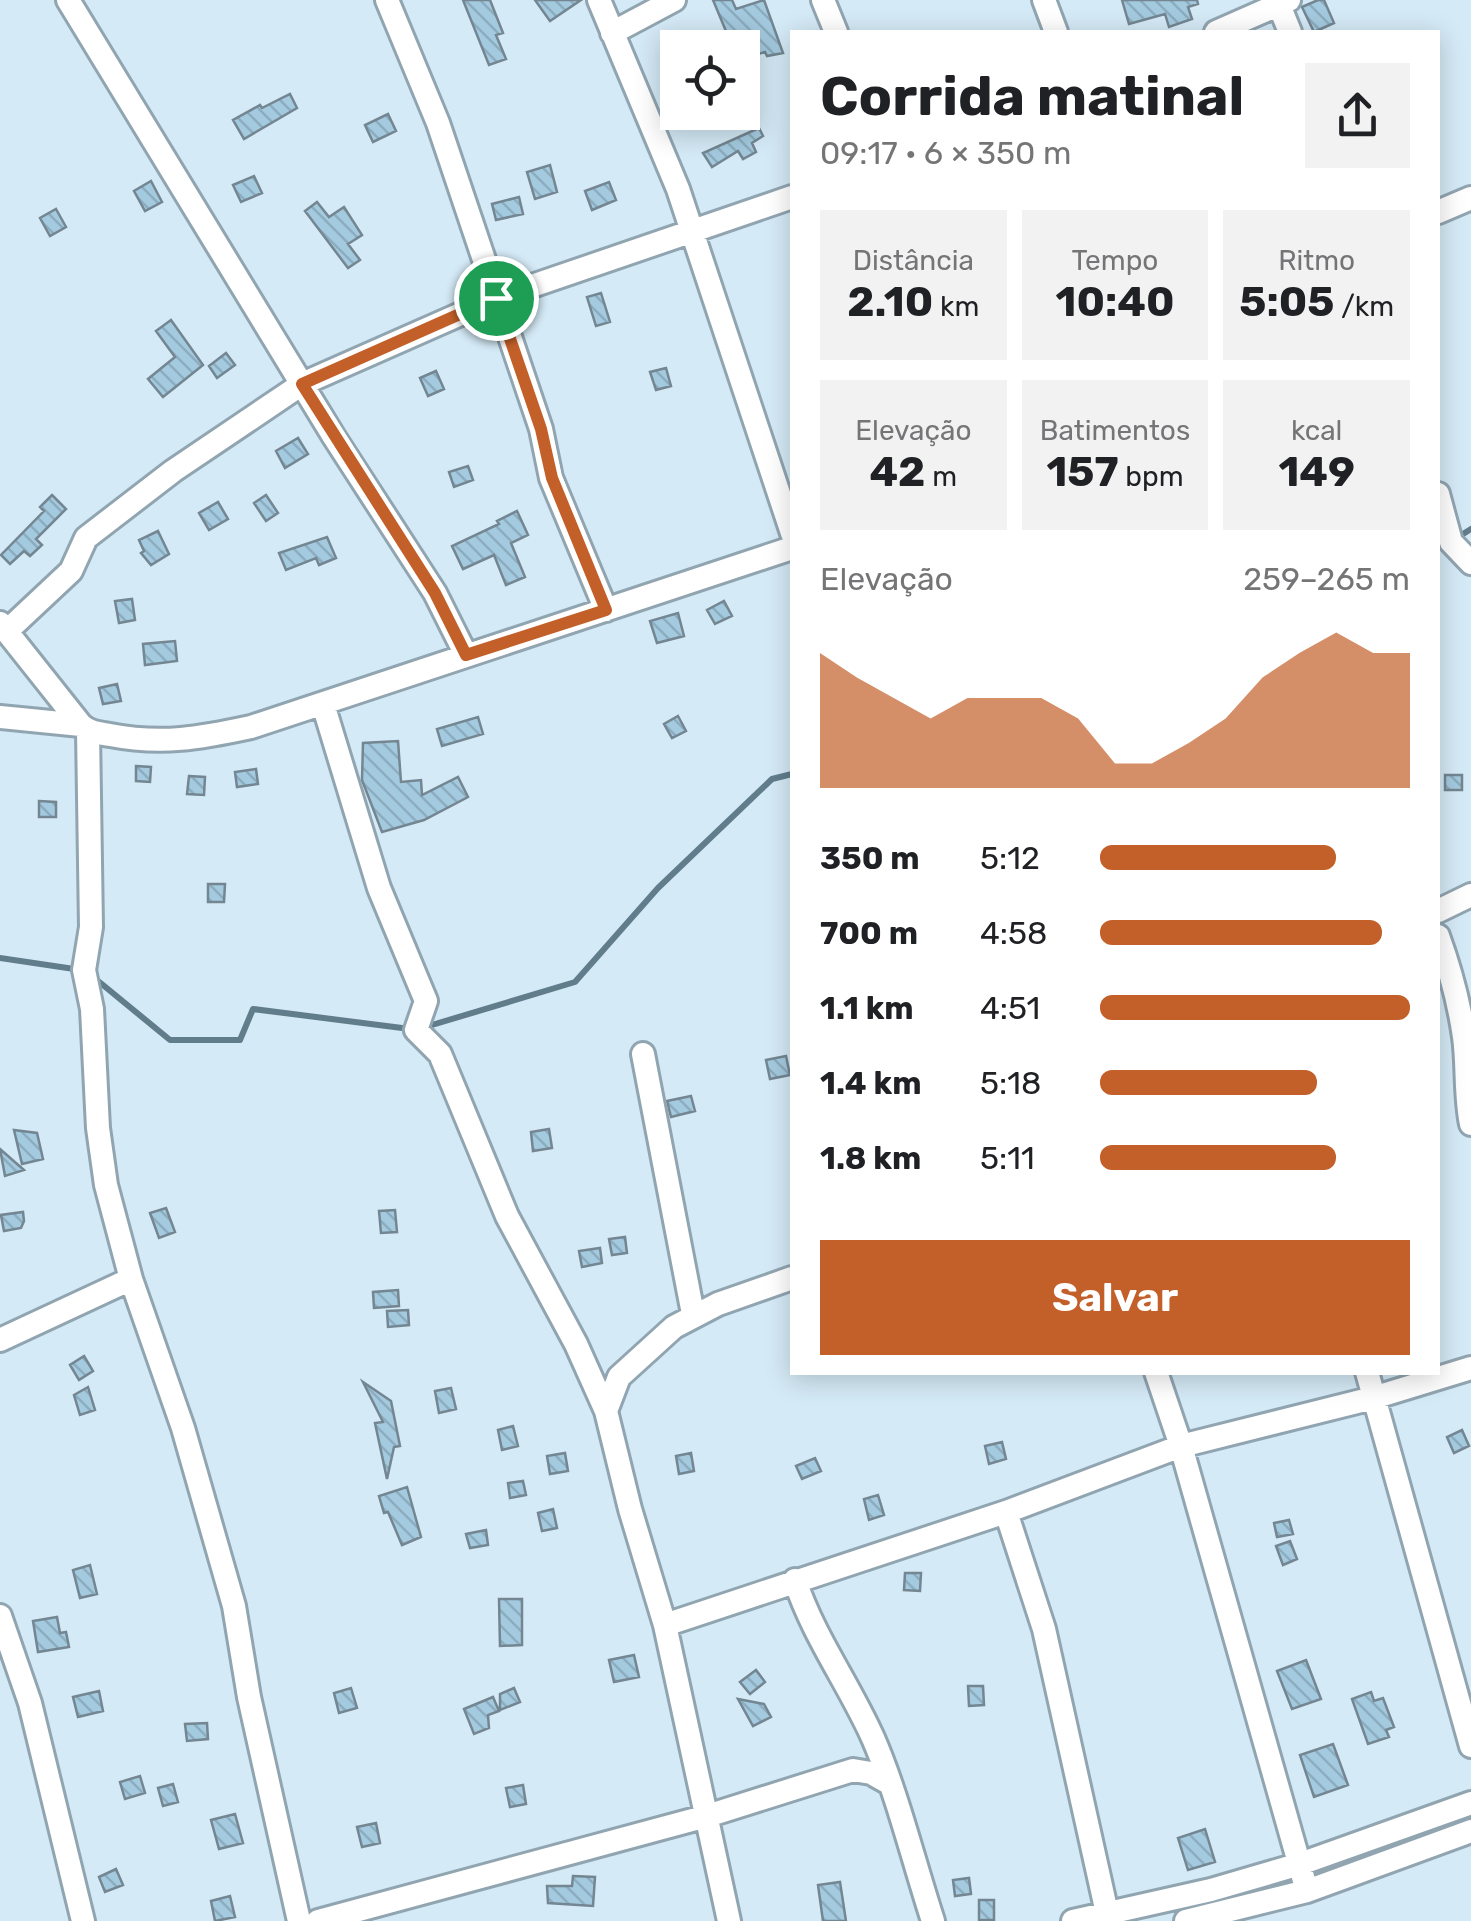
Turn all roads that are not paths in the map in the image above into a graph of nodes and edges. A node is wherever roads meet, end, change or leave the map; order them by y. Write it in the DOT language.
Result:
graph roads {
  1 [pos="68,0"];
  2 [pos="387,0"];
  3 [pos="599,0"];
  4 [pos="674,0"];
  5 [pos="823,0"];
  6 [pos="1044,0"];
  7 [pos="1281,1"];
  8 [pos="835,30"];
  9 [pos="1055,30"];
  10 [pos="1220,30"];
  11 [pos="1289,30"];
  12 [pos="612,33"];
  13 [pos="790,198"];
  14 [pos="1471,198"];
  15 [pos="1440,211"];
  16 [pos="692,230"];
  17 [pos="496,298"];
  18 [pos="302,384"];
  19 [pos="783,473"];
  20 [pos="1440,501"];
  21 [pos="790,519"];
  22 [pos="790,549"];
  23 [pos="1471,564"];
  24 [pos="606,610"];
  25 [pos="3,627"];
  26 [pos="466,655"];
  27 [pos="323,704"];
  28 [pos="0,718"];
  29 [pos="84,728"];
  30 [pos="1471,895"];
  31 [pos="1440,910"];
  32 [pos="1440,941"];
  33 [pos="643,1054"];
  34 [pos="1471,1124"];
  35 [pos="131,1278"];
  36 [pos="790,1279"];
  37 [pos="694,1314"];
  38 [pos="0,1340"];
  39 [pos="1471,1368"];
  40 [pos="1157,1375"];
  41 [pos="1368,1375"];
  42 [pos="1373,1398"];
  43 [pos="606,1411"];
  44 [pos="1181,1446"];
  45 [pos="1006,1512"];
  46 [pos="795,1580"];
  47 [pos="0,1616"];
  48 [pos="664,1625"];
  49 [pos="872,1736"];
  50 [pos="1471,1746"];
  51 [pos="853,1770"];
  52 [pos="887,1782"];
  53 [pos="1471,1803"];
  54 [pos="707,1816"];
  55 [pos="1471,1831"];
  56 [pos="1300,1864"];
  57 [pos="1307,1891"];
  58 [pos="1107,1913"];
  59 [pos="83,1921"];
  60 [pos="298,1921"];
  61 [pos="318,1921"];
  62 [pos="729,1921"];
  63 [pos="933,1921"];
  64 [pos="1073,1921"];
  65 [pos="1186,1921"];
  1 -- 18 [label="street"];
  2 -- 17 [label="street"];
  3 -- 12 [label="street"];
  4 -- 12 [label="street"];
  5 -- 8 [label="street"];
  6 -- 9 [label="street"];
  7 -- 10 [label="street"];
  7 -- 11 [label="street"];
  12 -- 16 [label="street"];
  13 -- 16 [label="street"];
  14 -- 15 [label="street"];
  16 -- 17 [label="street"];
  16 -- 19 [label="street"];
  17 -- 18 [label="street"];
  17 -- 24 [label="street"];
  18 -- 25 [label="street"];
  18 -- 26 [label="street"];
  19 -- 21 [label="street"];
  20 -- 23 [label="street"];
  22 -- 24 [label="street"];
  24 -- 26 [label="street"];
  25 -- 29 [label="street"];
  26 -- 27 [label="street"];
  27 -- 29 [label="street"];
  27 -- 43 [label="street"];
  28 -- 29 [label="street"];
  29 -- 35 [label="street"];
  30 -- 31 [label="street"];
  32 -- 34 [label="street"];
  33 -- 37 [label="street"];
  35 -- 38 [label="street"];
  35 -- 60 [label="street"];
  36 -- 37 [label="street"];
  37 -- 43 [label="street"];
  39 -- 42 [label="street"];
  40 -- 44 [label="street"];
  41 -- 42 [label="street"];
  42 -- 44 [label="street"];
  42 -- 50 [label="street"];
  43 -- 48 [label="street"];
  44 -- 45 [label="street"];
  44 -- 56 [label="street"];
  45 -- 46 [label="street"];
  45 -- 58 [label="street"];
  46 -- 48 [label="street"];
  46 -- 49 [label="street"];
  47 -- 59 [label="street"];
  48 -- 54 [label="street"];
  49 -- 51 [label="street"];
  49 -- 52 [label="street"];
  51 -- 52 [label="street"];
  51 -- 54 [label="street"];
  52 -- 63 [label="street"];
  53 -- 56 [label="street"];
  54 -- 61 [label="street"];
  54 -- 62 [label="street"];
  55 -- 57 [label="street"];
  56 -- 57 [label="street"];
  56 -- 58 [label="street"];
  57 -- 65 [label="street"];
  58 -- 64 [label="street"];
}
